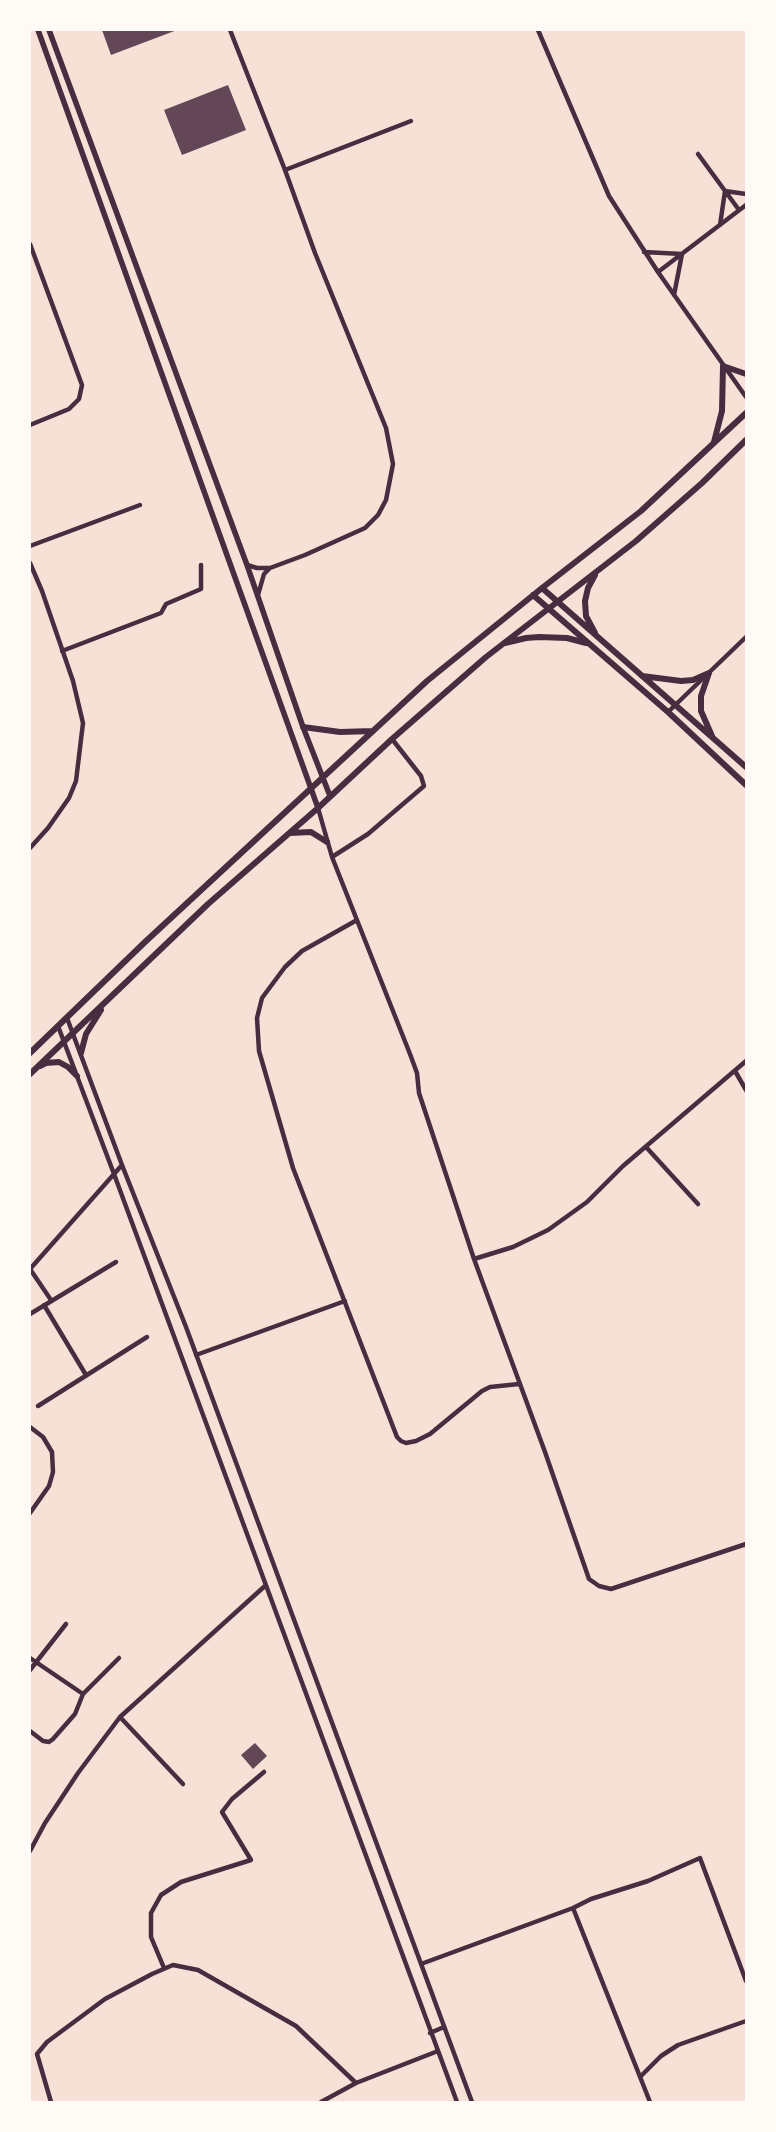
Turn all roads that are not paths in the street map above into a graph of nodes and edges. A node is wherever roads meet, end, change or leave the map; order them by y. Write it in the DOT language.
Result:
graph roads {
  1 [pos="34,30"];
  2 [pos="38,30"];
  3 [pos="49,30"];
  4 [pos="54,30"];
  5 [pos="230,30"];
  6 [pos="538,30"];
  7 [pos="40,37"];
  8 [pos="53,39"];
  9 [pos="411,121"];
  10 [pos="698,154"];
  11 [pos="285,170"];
  12 [pos="725,191"];
  13 [pos="746,194"];
  14 [pos="746,204"];
  15 [pos="739,210"];
  16 [pos="720,225"];
  17 [pos="30,244"];
  18 [pos="644,252"];
  19 [pos="32,254"];
  20 [pos="682,254"];
  21 [pos="658,272"];
  22 [pos="674,295"];
  23 [pos="723,366"];
  24 [pos="746,374"];
  25 [pos="746,397"];
  26 [pos="746,413"];
  27 [pos="30,425"];
  28 [pos="746,440"];
  29 [pos="714,443"];
  30 [pos="140,505"];
  31 [pos="30,546"];
  32 [pos="30,563"];
  33 [pos="201,565"];
  34 [pos="247,565"];
  35 [pos="270,568"];
  36 [pos="598,571"];
  37 [pos="542,588"];
  38 [pos="533,595"];
  39 [pos="258,596"];
  40 [pos="557,601"];
  41 [pos="548,608"];
  42 [pos="596,637"];
  43 [pos="746,637"];
  44 [pos="502,644"];
  45 [pos="590,644"];
  46 [pos="62,651"];
  47 [pos="709,674"];
  48 [pos="642,676"];
  49 [pos="675,705"];
  50 [pos="668,712"];
  51 [pos="303,727"];
  52 [pos="373,731"];
  53 [pos="392,739"];
  54 [pos="713,739"];
  55 [pos="746,767"];
  56 [pos="322,778"];
  57 [pos="746,785"];
  58 [pos="310,790"];
  59 [pos="330,796"];
  60 [pos="318,808"];
  61 [pos="288,833"];
  62 [pos="327,842"];
  63 [pos="30,848"];
  64 [pos="332,857"];
  65 [pos="357,920"];
  66 [pos="110,996"];
  67 [pos="67,1018"];
  68 [pos="58,1026"];
  69 [pos="73,1032"];
  70 [pos="64,1041"];
  71 [pos="30,1053"];
  72 [pos="81,1053"];
  73 [pos="746,1061"];
  74 [pos="735,1071"];
  75 [pos="32,1072"];
  76 [pos="77,1076"];
  77 [pos="746,1090"];
  78 [pos="646,1147"];
  79 [pos="122,1165"];
  80 [pos="114,1174"];
  81 [pos="698,1204"];
  82 [pos="474,1259"];
  83 [pos="116,1262"];
  84 [pos="30,1269"];
  85 [pos="51,1300"];
  86 [pos="345,1301"];
  87 [pos="44,1305"];
  88 [pos="30,1314"];
  89 [pos="147,1337"];
  90 [pos="196,1355"];
  91 [pos="86,1375"];
  92 [pos="519,1384"];
  93 [pos="38,1406"];
  94 [pos="30,1428"];
  95 [pos="30,1513"];
  96 [pos="746,1544"];
  97 [pos="266,1585"];
  98 [pos="66,1624"];
  99 [pos="30,1658"];
  100 [pos="119,1658"];
  101 [pos="36,1662"];
  102 [pos="30,1670"];
  103 [pos="83,1694"];
  104 [pos="120,1717"];
  105 [pos="30,1732"];
  106 [pos="264,1772"];
  107 [pos="182,1784"];
  108 [pos="30,1851"];
  109 [pos="573,1908"];
  110 [pos="421,1964"];
  111 [pos="164,1968"];
  112 [pos="746,1982"];
  113 [pos="746,2021"];
  114 [pos="444,2027"];
  115 [pos="430,2033"];
  116 [pos="438,2051"];
  117 [pos="640,2076"];
  118 [pos="356,2083"];
  119 [pos="51,2102"];
  120 [pos="321,2102"];
  121 [pos="457,2102"];
  122 [pos="472,2102"];
  123 [pos="650,2102"];
  1 -- 7 [label="street"];
  2 -- 7 [label="street"];
  3 -- 8 [label="street"];
  4 -- 8 [label="street"];
  5 -- 11 [label="street"];
  6 -- 18 [label="street"];
  7 -- 58 [label="street"];
  8 -- 34 [label="street"];
  9 -- 11 [label="street"];
  10 -- 12 [label="street"];
  11 -- 35 [label="street"];
  12 -- 13 [label="street"];
  12 -- 15 [label="street"];
  12 -- 16 [label="street"];
  14 -- 15 [label="street"];
  15 -- 16 [label="street"];
  16 -- 20 [label="street"];
  17 -- 19 [label="street"];
  18 -- 20 [label="street"];
  18 -- 21 [label="street"];
  19 -- 27 [label="street"];
  20 -- 21 [label="street"];
  20 -- 22 [label="street"];
  21 -- 22 [label="street"];
  22 -- 23 [label="street"];
  23 -- 24 [label="main road"];
  23 -- 25 [label="street"];
  23 -- 29 [label="main road"];
  26 -- 29 [label="main road"];
  28 -- 36 [label="main road"];
  29 -- 37 [label="main road"];
  30 -- 31 [label="street"];
  32 -- 46 [label="street"];
  33 -- 46 [label="street"];
  34 -- 35 [label="street"];
  34 -- 39 [label="street"];
  35 -- 39 [label="street"];
  36 -- 40 [label="main road"];
  36 -- 42 [label="main road"];
  37 -- 38 [label="main road"];
  37 -- 40 [label="main road"];
  38 -- 41 [label="main road"];
  38 -- 52 [label="main road"];
  39 -- 51 [label="street"];
  40 -- 41 [label="main road"];
  40 -- 42 [label="main road"];
  41 -- 44 [label="main road"];
  41 -- 45 [label="main road"];
  42 -- 48 [label="main road"];
  43 -- 47 [label="street"];
  44 -- 45 [label="main road"];
  44 -- 53 [label="main road"];
  45 -- 50 [label="main road"];
  46 -- 63 [label="street"];
  47 -- 48 [label="main road"];
  47 -- 49 [label="street"];
  47 -- 54 [label="main road"];
  48 -- 49 [label="main road"];
  49 -- 50 [label="street"];
  49 -- 54 [label="main road"];
  50 -- 57 [label="main road"];
  51 -- 52 [label="main road"];
  51 -- 56 [label="street"];
  52 -- 56 [label="main road"];
  53 -- 59 [label="main road"];
  53 -- 64 [label="street"];
  54 -- 55 [label="main road"];
  56 -- 58 [label="main road"];
  56 -- 59 [label="street"];
  58 -- 60 [label="street"];
  58 -- 67 [label="main road"];
  59 -- 60 [label="main road"];
  60 -- 61 [label="main road"];
  60 -- 62 [label="street"];
  61 -- 62 [label="main road"];
  61 -- 66 [label="main road"];
  62 -- 64 [label="street"];
  64 -- 65 [label="street"];
  65 -- 82 [label="street"];
  65 -- 86 [label="street"];
  66 -- 69 [label="main road"];
  66 -- 72 [label="main road"];
  67 -- 68 [label="main road"];
  67 -- 69 [label="street"];
  68 -- 70 [label="street"];
  68 -- 71 [label="main road"];
  69 -- 70 [label="main road"];
  69 -- 72 [label="street"];
  70 -- 75 [label="main road"];
  70 -- 76 [label="street"];
  72 -- 79 [label="street"];
  73 -- 74 [label="street"];
  74 -- 77 [label="street"];
  74 -- 78 [label="street"];
  75 -- 76 [label="main road"];
  76 -- 80 [label="street"];
  78 -- 81 [label="street"];
  78 -- 82 [label="street"];
  79 -- 80 [label="street"];
  79 -- 90 [label="street"];
  80 -- 84 [label="street"];
  80 -- 97 [label="street"];
  82 -- 92 [label="street"];
  83 -- 85 [label="street"];
  84 -- 85 [label="street"];
  85 -- 87 [label="street"];
  86 -- 90 [label="street"];
  86 -- 92 [label="street"];
  87 -- 88 [label="street"];
  87 -- 91 [label="street"];
  89 -- 91 [label="street"];
  90 -- 110 [label="street"];
  91 -- 93 [label="street"];
  92 -- 96 [label="street"];
  94 -- 95 [label="street"];
  97 -- 104 [label="street"];
  97 -- 115 [label="street"];
  98 -- 101 [label="street"];
  99 -- 101 [label="street"];
  100 -- 103 [label="street"];
  101 -- 102 [label="street"];
  101 -- 103 [label="street"];
  103 -- 105 [label="street"];
  104 -- 107 [label="street"];
  104 -- 108 [label="street"];
  106 -- 111 [label="street"];
  109 -- 110 [label="street"];
  109 -- 112 [label="street"];
  109 -- 117 [label="street"];
  110 -- 114 [label="street"];
  111 -- 118 [label="street"];
  111 -- 119 [label="street"];
  113 -- 117 [label="street"];
  114 -- 115 [label="street"];
  114 -- 122 [label="street"];
  115 -- 116 [label="street"];
  116 -- 118 [label="street"];
  116 -- 121 [label="street"];
  117 -- 123 [label="street"];
  118 -- 120 [label="street"];
}
